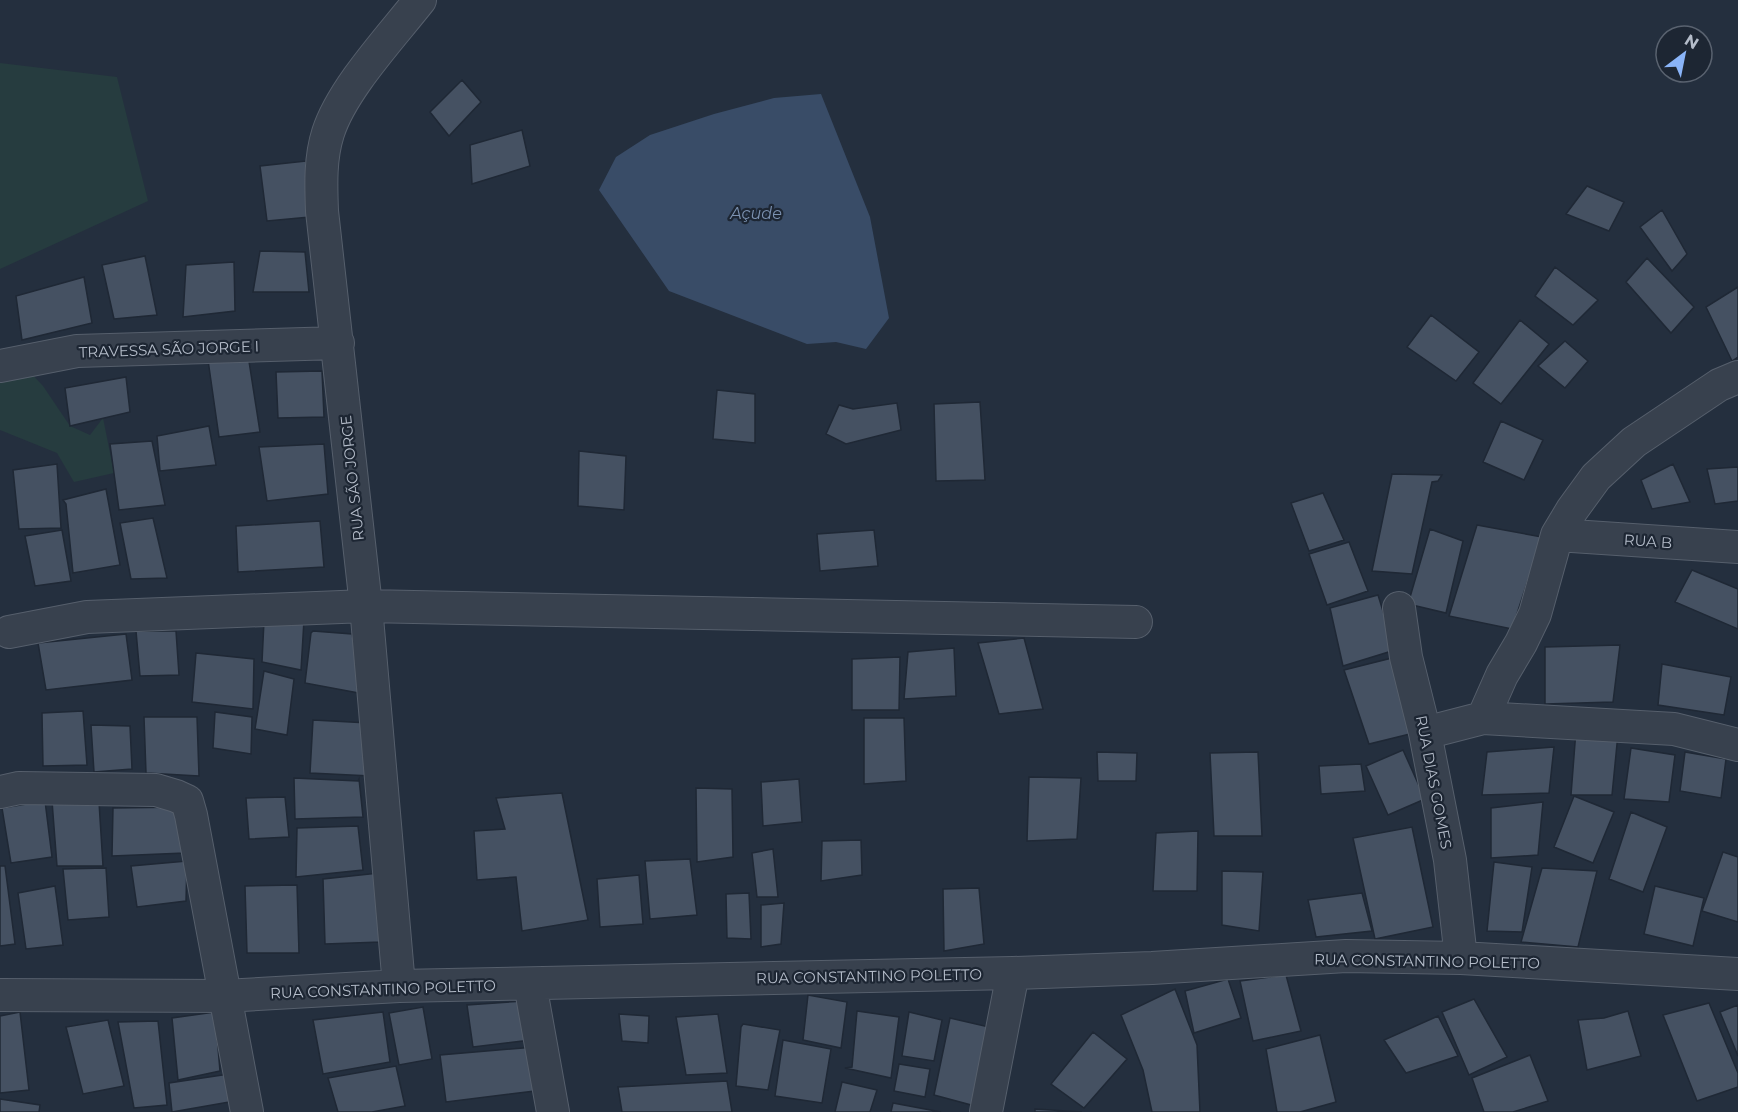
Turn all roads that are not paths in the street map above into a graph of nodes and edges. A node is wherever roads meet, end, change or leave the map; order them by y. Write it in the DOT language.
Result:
graph roads {
  1 [pos="420,0"];
  2 [pos="338,344"];
  3 [pos="0,366"];
  4 [pos="1738,377"];
  5 [pos="1557,535"];
  6 [pos="1738,547"];
  7 [pos="366,606"];
  8 [pos="1399,608"];
  9 [pos="1136,622"];
  10 [pos="9,632"];
  11 [pos="1484,718"];
  12 [pos="1425,733"];
  13 [pos="1738,744"];
  14 [pos="0,792"];
  15 [pos="1461,958"];
  16 [pos="1014,973"];
  17 [pos="1738,974"];
  18 [pos="530,984"];
  19 [pos="399,986"];
  20 [pos="0,995"];
  21 [pos="224,996"];
  22 [pos="247,1112"];
  23 [pos="553,1112"];
  24 [pos="986,1112"];
  1 -- 2 [label="street, RUA SÃO JORGE"];
  2 -- 3 [label="street, TRAVESSA SÃO JORGE I"];
  2 -- 7 [label="street, RUA SÃO JORGE"];
  4 -- 5 [label="street"];
  5 -- 6 [label="street, RUA B"];
  5 -- 11 [label="street"];
  7 -- 9 [label="street"];
  7 -- 10 [label="street"];
  7 -- 19 [label="street, RUA SÃO JORGE"];
  8 -- 12 [label="street, RUA DIAS GOMES"];
  11 -- 12 [label="street"];
  11 -- 13 [label="street"];
  12 -- 15 [label="street, RUA DIAS GOMES"];
  14 -- 21 [label="street"];
  15 -- 16 [label="street, RUA CONSTANTINO POLETTO"];
  15 -- 17 [label="street, RUA CONSTANTINO POLETTO"];
  16 -- 18 [label="street, RUA CONSTANTINO POLETTO"];
  16 -- 24 [label="street"];
  18 -- 19 [label="street, RUA CONSTANTINO POLETTO"];
  18 -- 23 [label="street"];
  19 -- 21 [label="street, RUA CONSTANTINO POLETTO"];
  20 -- 21 [label="street, RUA CONSTANTINO POLETTO"];
  21 -- 22 [label="street"];
}
